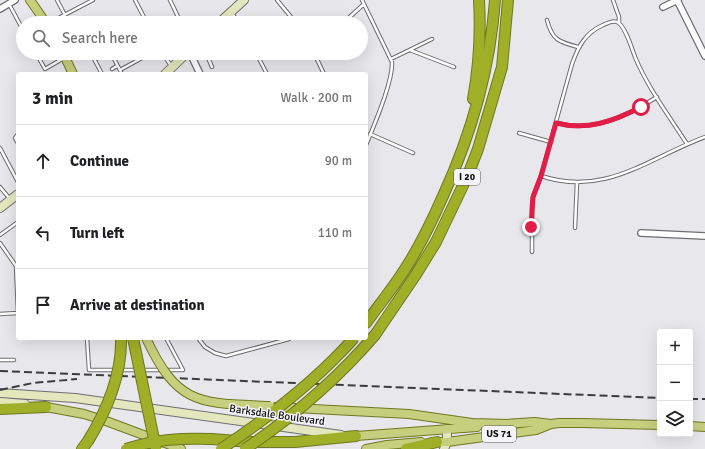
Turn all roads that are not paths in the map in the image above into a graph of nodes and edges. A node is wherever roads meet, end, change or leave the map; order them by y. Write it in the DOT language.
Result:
graph roads {
  1 [pos="15,0"];
  2 [pos="30,0"];
  3 [pos="57,0"];
  4 [pos="94,0"];
  5 [pos="135,0"];
  6 [pos="170,0"];
  7 [pos="244,0"];
  8 [pos="277,0"];
  9 [pos="362,0"];
  10 [pos="479,0"];
  11 [pos="495,0"];
  12 [pos="508,0"];
  13 [pos="515,0"];
  14 [pos="614,0"];
  15 [pos="677,0"];
  16 [pos="9,4"];
  17 [pos="364,4"];
  18 [pos="663,8"];
  19 [pos="0,9"];
  20 [pos="231,12"];
  21 [pos="65,15"];
  22 [pos="41,16"];
  23 [pos="143,16"];
  24 [pos="178,16"];
  25 [pos="227,16"];
  26 [pos="234,16"];
  27 [pos="290,16"];
  28 [pos="351,16"];
  29 [pos="16,17"];
  30 [pos="547,20"];
  31 [pos="619,23"];
  32 [pos="432,39"];
  33 [pos="578,47"];
  34 [pos="410,50"];
  35 [pos="705,56"];
  36 [pos="391,59"];
  37 [pos="40,60"];
  38 [pos="57,60"];
  39 [pos="66,60"];
  40 [pos="94,60"];
  41 [pos="111,60"];
  42 [pos="114,60"];
  43 [pos="138,60"];
  44 [pos="167,60"];
  45 [pos="180,60"];
  46 [pos="193,60"];
  47 [pos="209,60"];
  48 [pos="260,60"];
  49 [pos="317,60"];
  50 [pos="108,61"];
  51 [pos="101,65"];
  52 [pos="117,66"];
  53 [pos="98,67"];
  54 [pos="172,67"];
  55 [pos="212,67"];
  56 [pos="454,67"];
  57 [pos="502,67"];
  58 [pos="112,69"];
  59 [pos="120,70"];
  60 [pos="72,72"];
  61 [pos="102,72"];
  62 [pos="167,72"];
  63 [pos="199,72"];
  64 [pos="266,72"];
  65 [pos="323,72"];
  66 [pos="657,97"];
  67 [pos="556,123"];
  68 [pos="519,133"];
  69 [pos="370,134"];
  70 [pos="468,136"];
  71 [pos="705,137"];
  72 [pos="368,138"];
  73 [pos="551,142"];
  74 [pos="688,144"];
  75 [pos="0,148"];
  76 [pos="413,153"];
  77 [pos="541,176"];
  78 [pos="16,178"];
  79 [pos="577,182"];
  80 [pos="0,187"];
  81 [pos="10,201"];
  82 [pos="16,223"];
  83 [pos="575,228"];
  84 [pos="641,233"];
  85 [pos="0,235"];
  86 [pos="705,236"];
  87 [pos="0,242"];
  88 [pos="532,252"];
  89 [pos="16,266"];
  90 [pos="16,313"];
  91 [pos="0,314"];
  92 [pos="368,320"];
  93 [pos="87,340"];
  94 [pos="121,340"];
  95 [pos="133,340"];
  96 [pos="147,340"];
  97 [pos="167,340"];
  98 [pos="200,340"];
  99 [pos="285,340"];
  100 [pos="352,340"];
  101 [pos="0,360"];
  102 [pos="14,360"];
  103 [pos="0,393"];
  104 [pos="0,402"];
  105 [pos="46,407"];
  106 [pos="0,409"];
  107 [pos="446,419"];
  108 [pos="510,424"];
  109 [pos="551,424"];
  110 [pos="657,425"];
  111 [pos="693,426"];
  112 [pos="705,427"];
  113 [pos="447,429"];
  114 [pos="356,436"];
  115 [pos="442,444"];
  116 [pos="85,445"];
  117 [pos="126,449"];
  118 [pos="156,449"];
  119 [pos="181,449"];
  120 [pos="220,449"];
  121 [pos="245,449"];
  122 [pos="366,449"];
  123 [pos="406,449"];
  124 [pos="452,449"];
  1 -- 16 [label="street"];
  2 -- 22 [label="main road"];
  3 -- 21 [label="lane"];
  4 -- 21 [label="lane"];
  5 -- 23 [label="lane"];
  6 -- 24 [label="lane"];
  7 -- 20 [label="main road"];
  8 -- 27 [label="lane"];
  9 -- 17 [label="lane"];
  10 -- 70 [label="highway"];
  11 -- 70 [label="highway, I 20"];
  12 -- 57 [label="highway, I 20"];
  13 -- 57 [label="highway"];
  14 -- 31 [label="lane"];
  15 -- 18 [label="street"];
  15 -- 35 [label="street"];
  16 -- 19 [label="street"];
  16 -- 29 [label="lane"];
  17 -- 28 [label="lane"];
  17 -- 36 [label="lane"];
  20 -- 25 [label="main road"];
  20 -- 26 [label="lane"];
  30 -- 33 [label="lane"];
  31 -- 33 [label="lane"];
  31 -- 66 [label="lane"];
  32 -- 34 [label="lane"];
  33 -- 67 [label="lane"];
  34 -- 36 [label="lane"];
  34 -- 56 [label="lane"];
  36 -- 69 [label="lane"];
  37 -- 38 [label="lane"];
  39 -- 60 [label="main road"];
  40 -- 53 [label="lane"];
  41 -- 50 [label="lane"];
  42 -- 52 [label="lane"];
  43 -- 59 [label="lane"];
  44 -- 54 [label="lane"];
  45 -- 54 [label="main road"];
  46 -- 63 [label="street"];
  47 -- 55 [label="lane"];
  48 -- 64 [label="lane"];
  49 -- 65 [label="lane"];
  51 -- 53 [label="lane"];
  52 -- 58 [label="lane"];
  52 -- 59 [label="lane"];
  53 -- 61 [label="lane"];
  54 -- 62 [label="main road"];
  57 -- 121 [label="highway, I 20, bridge"];
  66 -- 67 [label="lane"];
  66 -- 74 [label="lane"];
  67 -- 73 [label="lane"];
  68 -- 73 [label="lane"];
  69 -- 72 [label="lane"];
  69 -- 76 [label="lane"];
  70 -- 92 [label="highway, I 20"];
  71 -- 74 [label="lane"];
  73 -- 77 [label="lane"];
  74 -- 79 [label="lane"];
  75 -- 78 [label="lane"];
  77 -- 79 [label="lane"];
  77 -- 88 [label="lane"];
  79 -- 83 [label="lane"];
  80 -- 81 [label="lane"];
  82 -- 85 [label="lane"];
  84 -- 86 [label="street"];
  87 -- 89 [label="lane"];
  90 -- 91 [label="lane"];
  93 -- 97 [label="lane"];
  94 -- 116 [label="highway, bridge"];
  95 -- 118 [label="highway, bridge"];
  96 -- 107 [label="main road, bridge"];
  98 -- 99 [label="lane"];
  100 -- 120 [label="highway, bridge"];
  101 -- 102 [label="lane"];
  103 -- 114 [label="main road, Barksdale Boulevard"];
  104 -- 105 [label="main road"];
  105 -- 106 [label="highway"];
  105 -- 119 [label="main road"];
  107 -- 108 [label="main road"];
  107 -- 113 [label="street"];
  108 -- 109 [label="main road, Barksdale Boulevard / US 71"];
  108 -- 113 [label="main road, Barksdale Boulevard / US 71"];
  109 -- 110 [label="main road, Barksdale Boulevard / US 71"];
  109 -- 115 [label="main road, Barksdale Boulevard / US 71"];
  111 -- 112 [label="main road"];
  113 -- 114 [label="main road, Barksdale Boulevard / US 71"];
  113 -- 115 [label="main road"];
  114 -- 117 [label="highway, US 71, bridge"];
  115 -- 122 [label="main road, Barksdale Boulevard"];
  115 -- 123 [label="highway, US 71"];
  115 -- 124 [label="main road"];
}
